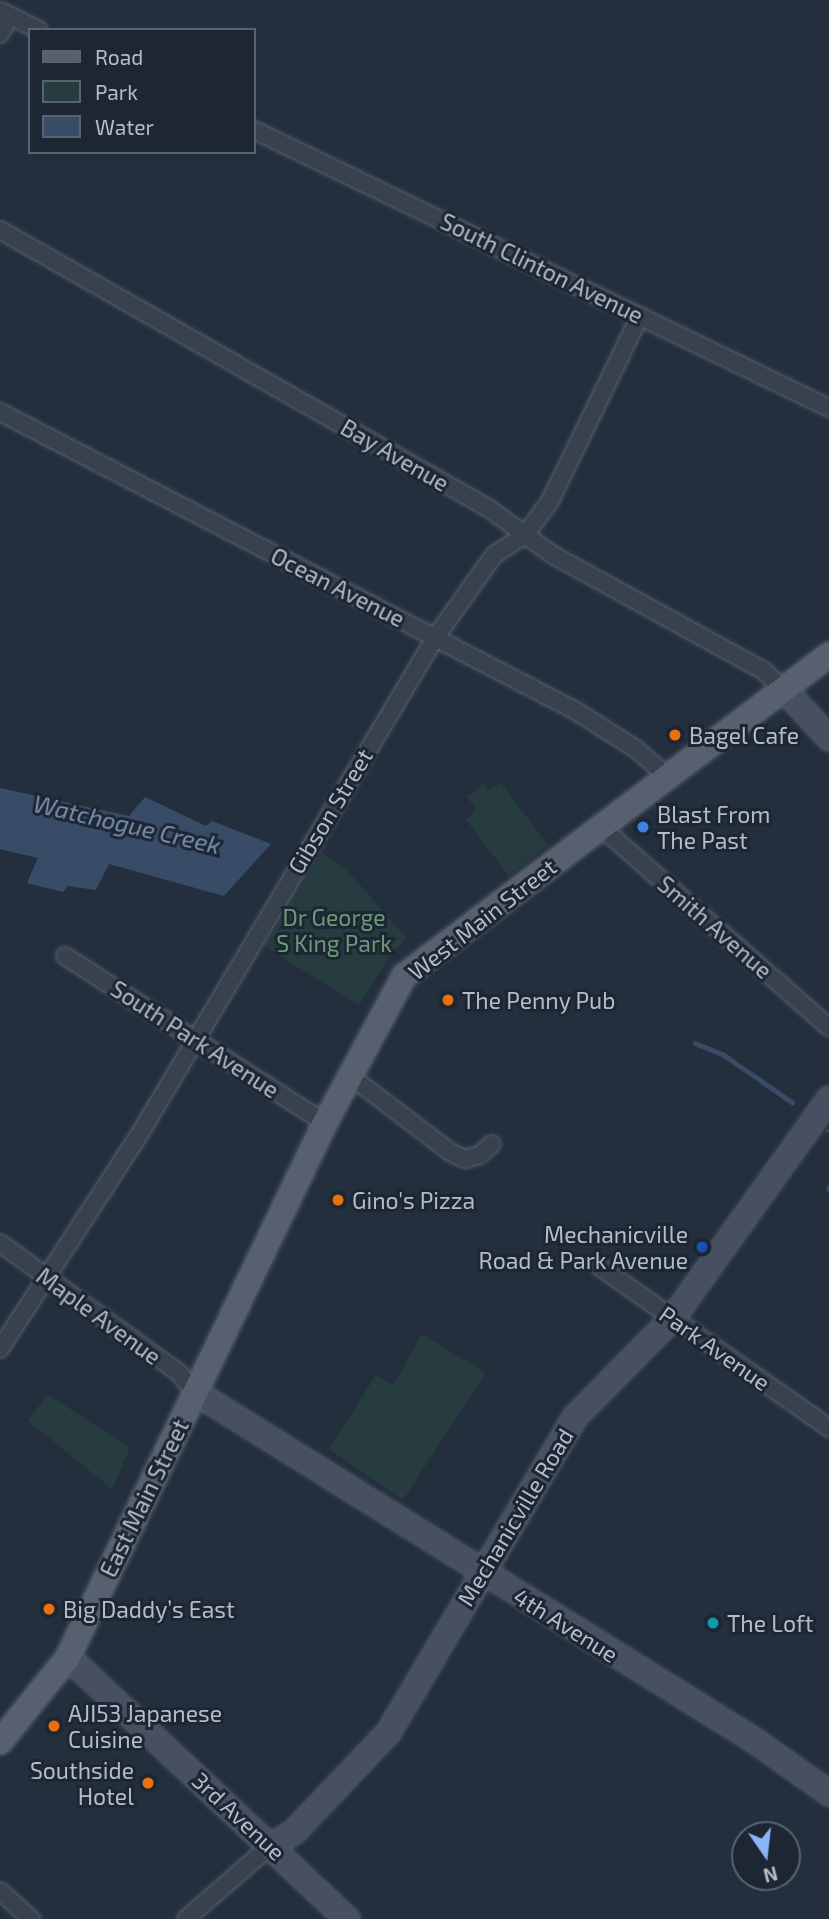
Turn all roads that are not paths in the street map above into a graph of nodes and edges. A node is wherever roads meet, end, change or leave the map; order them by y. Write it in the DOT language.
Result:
graph roads {
  1 [pos="5,14"];
  2 [pos="34,28"];
  3 [pos="0,34"];
  4 [pos="256,131"];
  5 [pos="0,230"];
  6 [pos="640,316"];
  7 [pos="829,408"];
  8 [pos="0,412"];
  9 [pos="525,535"];
  10 [pos="435,638"];
  11 [pos="829,655"];
  12 [pos="784,690"];
  13 [pos="829,738"];
  14 [pos="667,776"];
  15 [pos="601,827"];
  16 [pos="65,957"];
  17 [pos="829,1027"];
  18 [pos="196,1042"];
  19 [pos="349,1075"];
  20 [pos="829,1098"];
  21 [pos="325,1123"];
  22 [pos="492,1144"];
  23 [pos="0,1244"];
  24 [pos="600,1267"];
  25 [pos="49,1279"];
  26 [pos="673,1318"];
  27 [pos="0,1349"];
  28 [pos="195,1392"];
  29 [pos="829,1428"];
  30 [pos="482,1573"];
  31 [pos="68,1657"];
  32 [pos="0,1742"];
  33 [pos="829,1793"];
  34 [pos="271,1845"];
  35 [pos="0,1891"];
  36 [pos="31,1919"];
  37 [pos="186,1919"];
  38 [pos="347,1919"];
  1 -- 2 [label="street"];
  1 -- 3 [label="street"];
  4 -- 6 [label="street, South Clinton Avenue"];
  5 -- 9 [label="street, Bay Avenue"];
  6 -- 7 [label="street, South Clinton Avenue"];
  6 -- 9 [label="street, Gibson Street"];
  8 -- 10 [label="street, Ocean Avenue"];
  9 -- 10 [label="street, Gibson Street"];
  9 -- 12 [label="street, Bay Avenue"];
  10 -- 14 [label="street, Ocean Avenue"];
  10 -- 18 [label="street, Gibson Street"];
  11 -- 12 [label="main road, West Main Street"];
  12 -- 13 [label="street"];
  12 -- 14 [label="main road, West Main Street"];
  14 -- 15 [label="main road, West Main Street"];
  15 -- 17 [label="street, Smith Avenue"];
  15 -- 19 [label="main road, West Main Street"];
  16 -- 18 [label="street, South Park Avenue"];
  18 -- 21 [label="street, South Park Avenue"];
  18 -- 25 [label="street, Gibson Street"];
  19 -- 21 [label="main road, West Main Street"];
  19 -- 22 [label="street"];
  20 -- 26 [label="street, Mechanicville Road"];
  21 -- 28 [label="main road, West Main Street"];
  23 -- 25 [label="street, Maple Avenue"];
  24 -- 26 [label="street, Park Avenue"];
  25 -- 27 [label="street, Gibson Street"];
  25 -- 28 [label="street, Maple Avenue"];
  26 -- 29 [label="street, Park Avenue"];
  26 -- 30 [label="street, Mechanicville Road"];
  28 -- 30 [label="street, 4th Avenue"];
  28 -- 31 [label="main road, East Main Street"];
  30 -- 33 [label="street, 4th Avenue"];
  30 -- 34 [label="street, Mechanicville Road"];
  31 -- 32 [label="main road, East Main Street"];
  31 -- 34 [label="street, 3rd Avenue"];
  34 -- 37 [label="street, Mechanicville Road"];
  34 -- 38 [label="street, 3rd Avenue"];
  35 -- 36 [label="street"];
}
